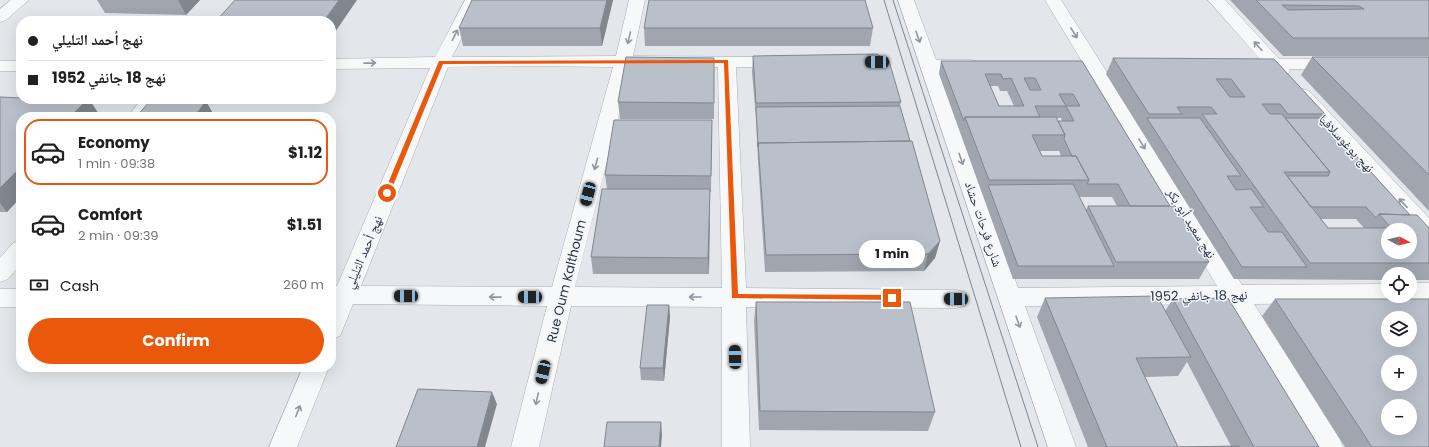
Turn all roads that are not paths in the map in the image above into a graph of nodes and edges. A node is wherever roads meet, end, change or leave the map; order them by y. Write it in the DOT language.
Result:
graph roads {
  1 [pos="21,0"];
  2 [pos="473,0"];
  3 [pos="637,0"];
  4 [pos="906,0"];
  5 [pos="1053,0"];
  6 [pos="1216,0"];
  7 [pos="0,17"];
  8 [pos="727,61"];
  9 [pos="441,62"];
  10 [pos="623,62"];
  11 [pos="798,62"];
  12 [pos="336,64"];
  13 [pos="1235,64"];
  14 [pos="1274,64"];
  15 [pos="1351,64"];
  16 [pos="928,65"];
  17 [pos="984,65"];
  18 [pos="0,66"];
  19 [pos="16,66"];
  20 [pos="1071,66"];
  21 [pos="1102,66"];
  22 [pos="148,104"];
  23 [pos="140,112"];
  24 [pos="1429,232"];
  25 [pos="16,255"];
  26 [pos="0,273"];
  27 [pos="1417,292"];
  28 [pos="1429,292"];
  29 [pos="1381,293"];
  30 [pos="1236,294"];
  31 [pos="338,295"];
  32 [pos="734,296"];
  33 [pos="561,297"];
  34 [pos="0,298"];
  35 [pos="16,298"];
  36 [pos="1010,298"];
  37 [pos="956,299"];
  38 [pos="314,372"];
  39 [pos="283,447"];
  40 [pos="525,447"];
  41 [pos="736,447"];
  42 [pos="1062,447"];
  43 [pos="1329,447"];
  1 -- 7 [label="street"];
  9 -- 2 [label="street, نهج أحمد التليلي, one-way"];
  3 -- 10 [label="street, Rue Oum Kalthoum, one-way"];
  4 -- 16 [label="street, شارع فرحات حشاد, one-way"];
  5 -- 21 [label="street, نهج سعيد أبو بكر, one-way"];
  14 -- 6 [label="street, نهج يوغوسلافيا, one-way"];
  8 -- 10 [label="street"];
  8 -- 11 [label="street"];
  8 -- 32 [label="street"];
  9 -- 10 [label="street"];
  12 -- 9 [label="street, one-way"];
  9 -- 31 [label="street, نهج أحمد التليلي"];
  10 -- 33 [label="street, Rue Oum Kalthoum, one-way"];
  13 -- 14 [label="street"];
  14 -- 15 [label="street"];
  24 -- 14 [label="street, نهج يوغوسلافيا, one-way"];
  16 -- 17 [label="street"];
  16 -- 36 [label="street, شارع فرحات حشاد, one-way"];
  18 -- 19 [label="street"];
  20 -- 21 [label="street"];
  21 -- 30 [label="street, نهج سعيد أبو بكر, one-way"];
  22 -- 23 [label="street"];
  25 -- 26 [label="street"];
  27 -- 28 [label="street"];
  29 -- 30 [label="street, نهج 18 جانفي 1952"];
  30 -- 36 [label="street, نهج 18 جانفي 1952"];
  30 -- 43 [label="street, نهج سعيد أبو بكر"];
  33 -- 31 [label="street, one-way"];
  32 -- 33 [label="street, one-way"];
  32 -- 37 [label="street"];
  32 -- 41 [label="street"];
  33 -- 40 [label="street, Rue Oum Kalthoum, one-way"];
  34 -- 35 [label="street"];
  36 -- 42 [label="street, شارع فرحات حشاد, one-way"];
  39 -- 38 [label="street, one-way"];
}
